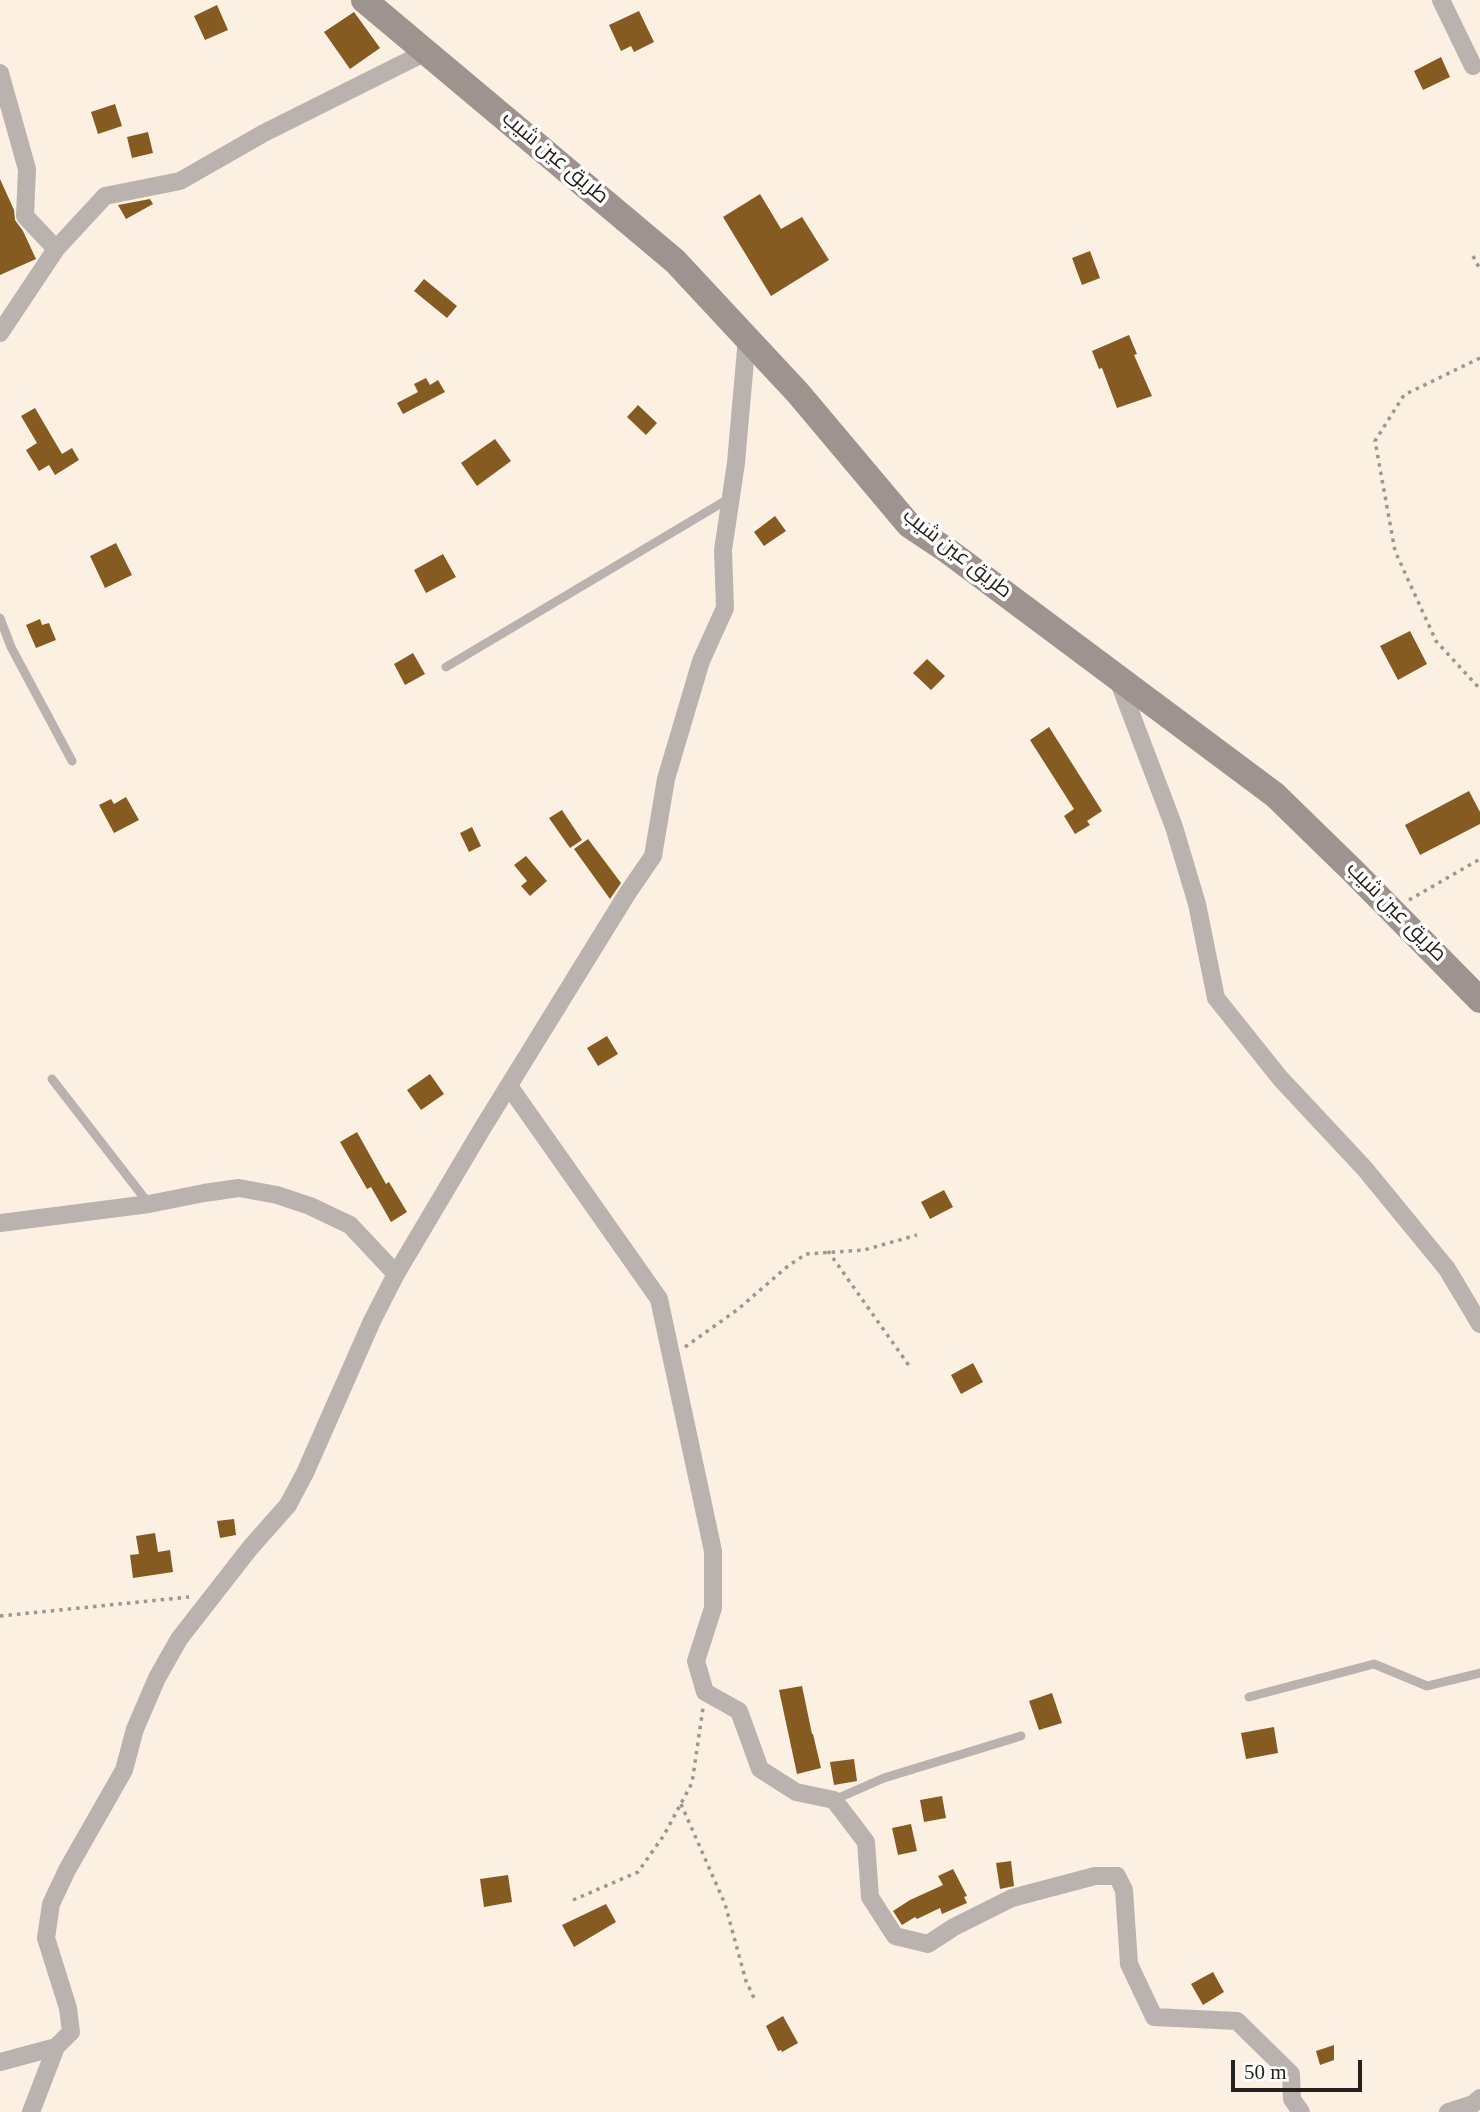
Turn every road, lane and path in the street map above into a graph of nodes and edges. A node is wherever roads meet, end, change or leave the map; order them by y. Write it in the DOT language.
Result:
graph roads {
  1 [pos="364,0"];
  2 [pos="1441,0"];
  3 [pos="426,52"];
  4 [pos="1473,66"];
  5 [pos="0,74"];
  6 [pos="56,249"];
  7 [pos="1473,256"];
  8 [pos="1480,269"];
  9 [pos="0,333"];
  10 [pos="747,338"];
  11 [pos="1480,358"];
  12 [pos="731,498"];
  13 [pos="0,618"];
  14 [pos="446,667"];
  15 [pos="1117,677"];
  16 [pos="1480,689"];
  17 [pos="72,761"];
  18 [pos="1480,859"];
  19 [pos="1392,910"];
  20 [pos="1480,1000"];
  21 [pos="52,1079"];
  22 [pos="509,1086"];
  23 [pos="149,1204"];
  24 [pos="0,1223"];
  25 [pos="917,1235"];
  26 [pos="828,1251"];
  27 [pos="396,1274"];
  28 [pos="1480,1324"];
  29 [pos="672,1357"];
  30 [pos="910,1367"];
  31 [pos="214,1595"];
  32 [pos="0,1616"];
  33 [pos="1480,1673"];
  34 [pos="705,1692"];
  35 [pos="1249,1697"];
  36 [pos="1021,1736"];
  37 [pos="834,1800"];
  38 [pos="681,1804"];
  39 [pos="573,1900"];
  40 [pos="754,1998"];
  41 [pos="56,2047"];
  42 [pos="0,2062"];
  43 [pos="1480,2098"];
  44 [pos="31,2112"];
  45 [pos="1301,2112"];
  46 [pos="1448,2112"];
  1 -- 3 [label="main road, طريق عين شيب"];
  2 -- 4 [label="street"];
  3 -- 6 [label="street"];
  3 -- 10 [label="main road, طريق عين شيب"];
  5 -- 6 [label="street"];
  6 -- 9 [label="street"];
  7 -- 8 [label="path"];
  10 -- 12 [label="street"];
  10 -- 15 [label="main road, طريق عين شيب"];
  11 -- 16 [label="path"];
  12 -- 14 [label="lane"];
  12 -- 22 [label="street"];
  13 -- 17 [label="lane"];
  15 -- 19 [label="main road, طريق عين شيب"];
  15 -- 28 [label="street"];
  18 -- 19 [label="path"];
  19 -- 20 [label="main road, طريق عين شيب"];
  21 -- 23 [label="lane"];
  22 -- 27 [label="street"];
  22 -- 29 [label="street"];
  23 -- 24 [label="street"];
  23 -- 27 [label="street"];
  25 -- 26 [label="path"];
  26 -- 29 [label="path"];
  26 -- 30 [label="path"];
  27 -- 31 [label="street"];
  29 -- 34 [label="street"];
  31 -- 32 [label="path"];
  31 -- 41 [label="street"];
  33 -- 35 [label="lane"];
  34 -- 37 [label="street"];
  34 -- 38 [label="path"];
  36 -- 37 [label="lane"];
  37 -- 45 [label="street"];
  38 -- 39 [label="path"];
  38 -- 40 [label="path"];
  41 -- 42 [label="street"];
  41 -- 44 [label="street"];
  43 -- 46 [label="street"];
}
